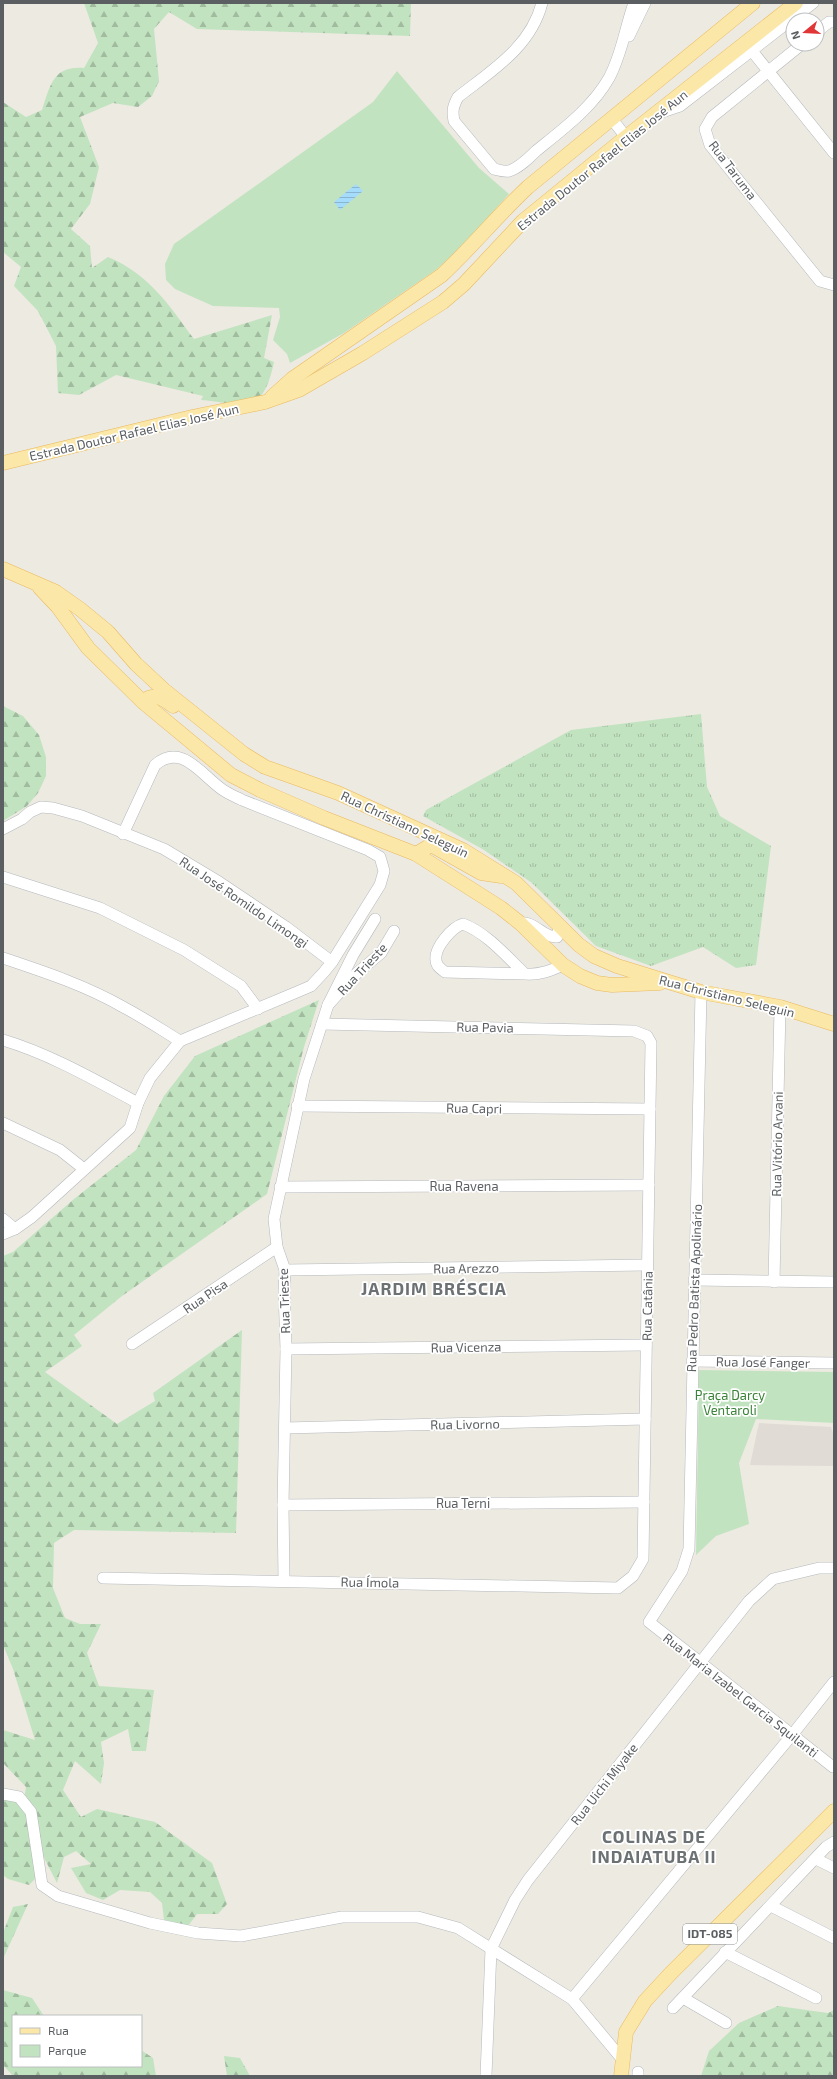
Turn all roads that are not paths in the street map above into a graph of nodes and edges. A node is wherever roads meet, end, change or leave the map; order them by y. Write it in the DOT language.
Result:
graph roads {
  1 [pos="542,3"];
  2 [pos="634,3"];
  3 [pos="645,3"];
  4 [pos="753,3"];
  5 [pos="796,3"];
  6 [pos="813,3"];
  7 [pos="834,22"];
  8 [pos="825,25"];
  9 [pos="623,45"];
  10 [pos="752,51"];
  11 [pos="792,52"];
  12 [pos="768,72"];
  13 [pos="659,112"];
  14 [pos="611,118"];
  15 [pos="626,137"];
  16 [pos="834,153"];
  17 [pos="834,285"];
  18 [pos="265,402"];
  19 [pos="3,463"];
  20 [pos="3,569"];
  21 [pos="31,580"];
  22 [pos="143,702"];
  23 [pos="188,710"];
  24 [pos="214,731"];
  25 [pos="190,743"];
  26 [pos="3,829"];
  27 [pos="123,834"];
  28 [pos="416,854"];
  29 [pos="3,877"];
  30 [pos="506,877"];
  31 [pos="375,920"];
  32 [pos="520,923"];
  33 [pos="559,927"];
  34 [pos="394,932"];
  35 [pos="502,953"];
  36 [pos="3,958"];
  37 [pos="332,962"];
  38 [pos="564,965"];
  39 [pos="502,974"];
  40 [pos="525,974"];
  41 [pos="667,982"];
  42 [pos="701,992"];
  43 [pos="328,1005"];
  44 [pos="780,1007"];
  45 [pos="258,1009"];
  46 [pos="322,1024"];
  47 [pos="834,1024"];
  48 [pos="646,1036"];
  49 [pos="3,1040"];
  50 [pos="180,1041"];
  51 [pos="138,1103"];
  52 [pos="297,1106"];
  53 [pos="650,1109"];
  54 [pos="3,1123"];
  55 [pos="84,1169"];
  56 [pos="649,1185"];
  57 [pos="280,1188"];
  58 [pos="3,1219"];
  59 [pos="15,1229"];
  60 [pos="3,1234"];
  61 [pos="277,1247"];
  62 [pos="647,1265"];
  63 [pos="285,1270"];
  64 [pos="694,1280"];
  65 [pos="774,1282"];
  66 [pos="834,1282"];
  67 [pos="132,1344"];
  68 [pos="646,1345"];
  69 [pos="286,1349"];
  70 [pos="692,1361"];
  71 [pos="834,1363"];
  72 [pos="645,1419"];
  73 [pos="285,1428"];
  74 [pos="644,1502"];
  75 [pos="283,1505"];
  76 [pos="834,1568"];
  77 [pos="633,1576"];
  78 [pos="103,1578"];
  79 [pos="284,1580"];
  80 [pos="649,1622"];
  81 [pos="700,1663"];
  82 [pos="834,1682"];
  83 [pos="792,1735"];
  84 [pos="833,1767"];
  85 [pos="3,1794"];
  86 [pos="834,1811"];
  87 [pos="834,1842"];
  88 [pos="816,1859"];
  89 [pos="834,1868"];
  90 [pos="771,1906"];
  91 [pos="834,1938"];
  92 [pos="491,1949"];
  93 [pos="726,1952"];
  94 [pos="682,1998"];
  95 [pos="816,1998"];
  96 [pos="572,1999"];
  97 [pos="673,2008"];
  98 [pos="726,2023"];
  99 [pos="622,2059"];
  100 [pos="486,2076"];
  101 [pos="621,2076"];
  1 -- 9 [label="street"];
  2 -- 9 [label="street"];
  3 -- 9 [label="street"];
  4 -- 14 [label="main road, Estrada Doutor Rafael Elias José Aun"];
  5 -- 13 [label="main road, Estrada Doutor Rafael Elias José Aun"];
  6 -- 10 [label="street"];
  7 -- 8 [label="street"];
  10 -- 12 [label="street"];
  10 -- 13 [label="street"];
  11 -- 12 [label="street, Rua Taruma"];
  12 -- 16 [label="street"];
  12 -- 17 [label="street, Rua Taruma"];
  13 -- 15 [label="main road, Estrada Doutor Rafael Elias José Aun"];
  14 -- 15 [label="street"];
  14 -- 18 [label="main road, Estrada Doutor Rafael Elias José Aun"];
  15 -- 18 [label="main road, Estrada Doutor Rafael Elias José Aun"];
  18 -- 19 [label="main road, Estrada Doutor Rafael Elias José Aun"];
  20 -- 21 [label="main road, Rua Christiano Seleguin"];
  21 -- 22 [label="main road"];
  21 -- 23 [label="main road, Rua Christiano Seleguin"];
  22 -- 23 [label="main road"];
  22 -- 25 [label="main road"];
  23 -- 24 [label="main road, Rua Christiano Seleguin"];
  24 -- 25 [label="main road"];
  24 -- 30 [label="main road, Rua Christiano Seleguin"];
  25 -- 28 [label="main road"];
  26 -- 27 [label="street, Rua José Romildo Limongi"];
  27 -- 37 [label="street, Rua José Romildo Limongi"];
  27 -- 37 [label="street"];
  28 -- 30 [label="main road"];
  28 -- 32 [label="main road"];
  29 -- 45 [label="street"];
  30 -- 33 [label="main road, Rua Christiano Seleguin"];
  31 -- 43 [label="street, Rua Trieste"];
  32 -- 33 [label="street"];
  32 -- 38 [label="main road"];
  33 -- 41 [label="main road, Rua Christiano Seleguin"];
  34 -- 43 [label="street, Rua Trieste"];
  35 -- 39 [label="street"];
  35 -- 39 [label="street"];
  35 -- 40 [label="street"];
  36 -- 50 [label="street"];
  37 -- 45 [label="street"];
  38 -- 40 [label="street"];
  38 -- 41 [label="main road"];
  39 -- 40 [label="street"];
  41 -- 42 [label="main road, Rua Christiano Seleguin"];
  42 -- 44 [label="main road, Rua Christiano Seleguin"];
  42 -- 64 [label="street, Rua Pedro Batista Apolinário"];
  43 -- 46 [label="street, Rua Trieste"];
  44 -- 47 [label="main road, Rua Christiano Seleguin"];
  44 -- 65 [label="street, Rua Vitório Arvani"];
  45 -- 50 [label="street"];
  46 -- 48 [label="street, Rua Pavia"];
  46 -- 52 [label="street, Rua Trieste"];
  48 -- 53 [label="street, Rua Catânia"];
  49 -- 51 [label="street"];
  50 -- 51 [label="street"];
  51 -- 55 [label="street"];
  52 -- 53 [label="street, Rua Capri"];
  52 -- 57 [label="street, Rua Trieste"];
  53 -- 56 [label="street, Rua Catânia"];
  54 -- 55 [label="street"];
  55 -- 59 [label="street"];
  56 -- 57 [label="street, Rua Ravena"];
  56 -- 62 [label="street, Rua Catânia"];
  57 -- 61 [label="street, Rua Trieste"];
  58 -- 59 [label="street"];
  59 -- 60 [label="street"];
  61 -- 63 [label="street, Rua Trieste"];
  61 -- 67 [label="street, Rua Pisa"];
  62 -- 63 [label="street, Rua Arezzo"];
  62 -- 68 [label="street, Rua Catânia"];
  63 -- 69 [label="street, Rua Trieste"];
  64 -- 65 [label="street"];
  64 -- 70 [label="street, Rua Pedro Batista Apolinário"];
  65 -- 66 [label="street"];
  68 -- 69 [label="street, Rua Vicenza"];
  68 -- 72 [label="street, Rua Catânia"];
  69 -- 73 [label="street, Rua Trieste"];
  70 -- 71 [label="street, Rua José Fanger"];
  70 -- 80 [label="street, Rua Pedro Batista Apolinário"];
  72 -- 73 [label="street, Rua Livorno"];
  72 -- 74 [label="street, Rua Catânia"];
  73 -- 75 [label="street, Rua Trieste"];
  74 -- 75 [label="street, Rua Terni"];
  74 -- 77 [label="street, Rua Catânia"];
  75 -- 79 [label="street, Rua Trieste"];
  76 -- 81 [label="street, Rua Uichi Miyake"];
  77 -- 79 [label="street, Rua Ímola"];
  78 -- 79 [label="street, Rua Ímola"];
  80 -- 81 [label="street, Rua Maria Izabel Garcia Squilanti"];
  81 -- 83 [label="street, Rua Maria Izabel Garcia Squilanti"];
  81 -- 92 [label="street, Rua Uichi Miyake"];
  82 -- 83 [label="street"];
  83 -- 84 [label="street, Rua Maria Izabel Garcia Squilanti"];
  83 -- 96 [label="street"];
  85 -- 92 [label="street"];
  86 -- 99 [label="main road, IDT-085"];
  87 -- 88 [label="street"];
  88 -- 89 [label="street"];
  88 -- 90 [label="street"];
  90 -- 91 [label="street"];
  90 -- 93 [label="street"];
  92 -- 96 [label="street"];
  92 -- 100 [label="street, Rua Uichi Miyake"];
  93 -- 94 [label="street"];
  93 -- 95 [label="street"];
  94 -- 97 [label="street"];
  94 -- 98 [label="street"];
  96 -- 99 [label="street"];
  99 -- 101 [label="main road, IDT-085"];
}
